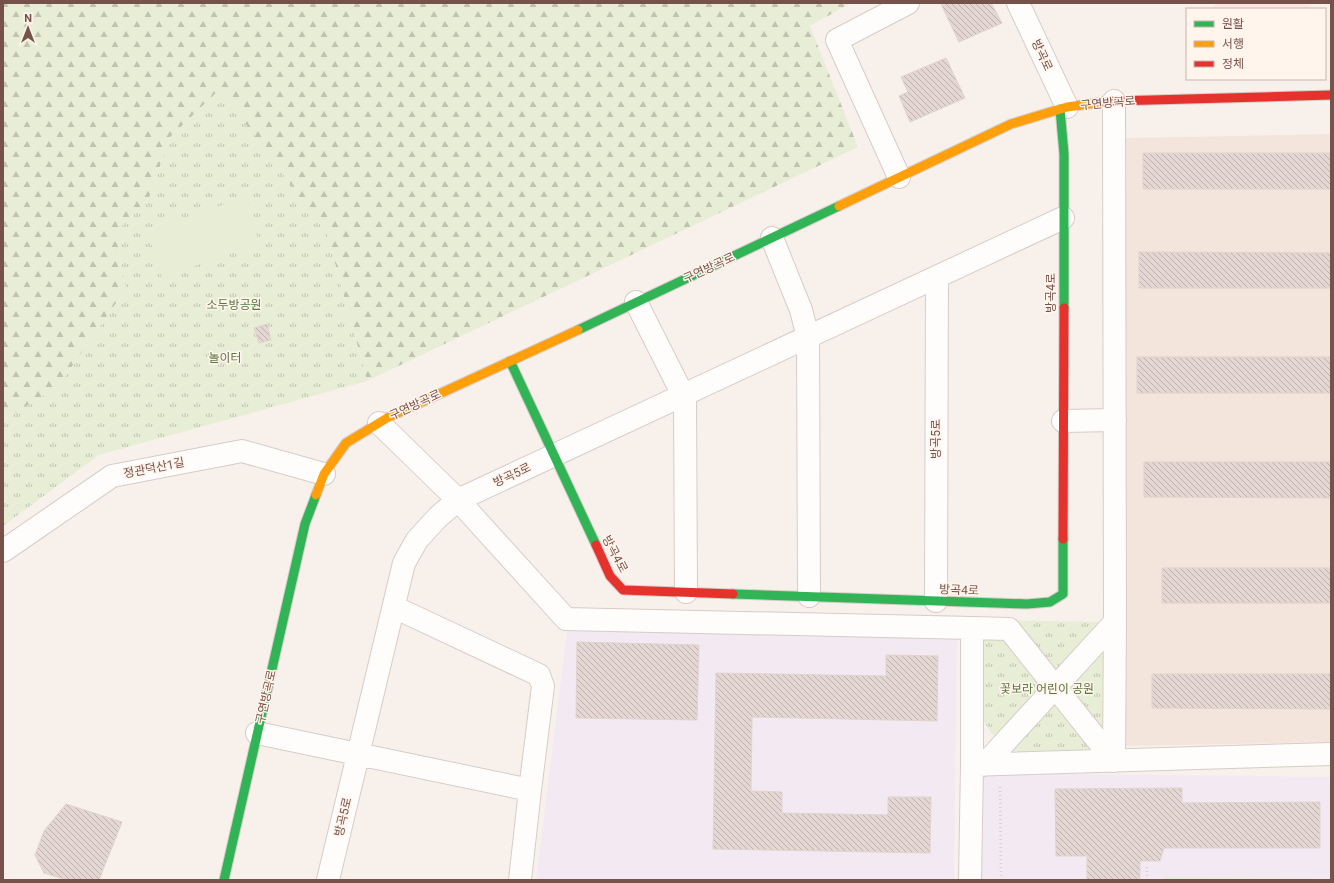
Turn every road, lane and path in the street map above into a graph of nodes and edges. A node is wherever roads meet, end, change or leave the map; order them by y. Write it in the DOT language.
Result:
graph roads {
  1 [pos="908,3"];
  2 [pos="1018,3"];
  3 [pos="1331,95"];
  4 [pos="1114,101"];
  5 [pos="1063,108"];
  6 [pos="900,177"];
  7 [pos="1063,218"];
  8 [pos="772,238"];
  9 [pos="937,277"];
  10 [pos="636,302"];
  11 [pos="808,337"];
  12 [pos="510,361"];
  13 [pos="683,395"];
  14 [pos="1063,420"];
  15 [pos="1115,420"];
  16 [pos="379,423"];
  17 [pos="555,455"];
  18 [pos="324,474"];
  19 [pos="458,500"];
  20 [pos="3,551"];
  21 [pos="686,592"];
  22 [pos="809,596"];
  23 [pos="936,601"];
  24 [pos="394,607"];
  25 [pos="1115,622"];
  26 [pos="972,628"];
  27 [pos="1055,687"];
  28 [pos="257,733"];
  29 [pos="358,754"];
  30 [pos="1331,754"];
  31 [pos="1114,761"];
  32 [pos="985,764"];
  33 [pos="530,790"];
  34 [pos="1147,864"];
  35 [pos="224,880"];
  36 [pos="328,880"];
  37 [pos="520,880"];
  38 [pos="970,880"];
  39 [pos="1001,880"];
  40 [pos="1147,880"];
  1 -- 6 [label="street"];
  2 -- 5 [label="street, 방곡로"];
  3 -- 4 [label="street, 구연방곡로"];
  4 -- 5 [label="street, 구연방곡로"];
  4 -- 15 [label="street"];
  5 -- 6 [label="street, 구연방곡로"];
  5 -- 7 [label="street, 방곡4로"];
  6 -- 8 [label="street, 구연방곡로"];
  7 -- 9 [label="street, 방곡5로"];
  7 -- 14 [label="street, 방곡4로"];
  8 -- 10 [label="street, 구연방곡로"];
  8 -- 11 [label="street"];
  9 -- 11 [label="street, 방곡5로"];
  9 -- 23 [label="street, 방곡5로"];
  10 -- 12 [label="street, 구연방곡로"];
  10 -- 13 [label="street"];
  11 -- 13 [label="street, 방곡5로"];
  11 -- 22 [label="street"];
  12 -- 16 [label="street, 구연방곡로"];
  12 -- 17 [label="street, 방곡4로"];
  13 -- 17 [label="street, 방곡5로"];
  13 -- 21 [label="street"];
  14 -- 15 [label="street"];
  14 -- 23 [label="street, 방곡4로"];
  15 -- 25 [label="street"];
  16 -- 18 [label="street, 구연방곡로"];
  16 -- 19 [label="street"];
  17 -- 19 [label="street, 방곡5로"];
  17 -- 21 [label="street, 방곡4로"];
  18 -- 20 [label="street, 정관덕산1길"];
  18 -- 28 [label="street, 구연방곡로"];
  19 -- 24 [label="street, 방곡5로"];
  19 -- 26 [label="street"];
  21 -- 22 [label="street, 방곡4로"];
  22 -- 23 [label="street, 방곡4로"];
  24 -- 29 [label="street, 방곡5로"];
  24 -- 33 [label="street"];
  25 -- 27 [label="street"];
  25 -- 31 [label="street"];
  26 -- 27 [label="street"];
  26 -- 32 [label="street"];
  27 -- 31 [label="street"];
  27 -- 32 [label="street"];
  28 -- 29 [label="street"];
  28 -- 35 [label="street, 구연방곡로"];
  29 -- 33 [label="street"];
  29 -- 36 [label="street, 방곡5로"];
  30 -- 31 [label="street"];
  31 -- 32 [label="street"];
  32 -- 38 [label="street"];
  32 -- 39 [label="path"];
  33 -- 37 [label="street"];
  34 -- 40 [label="path"];
}
